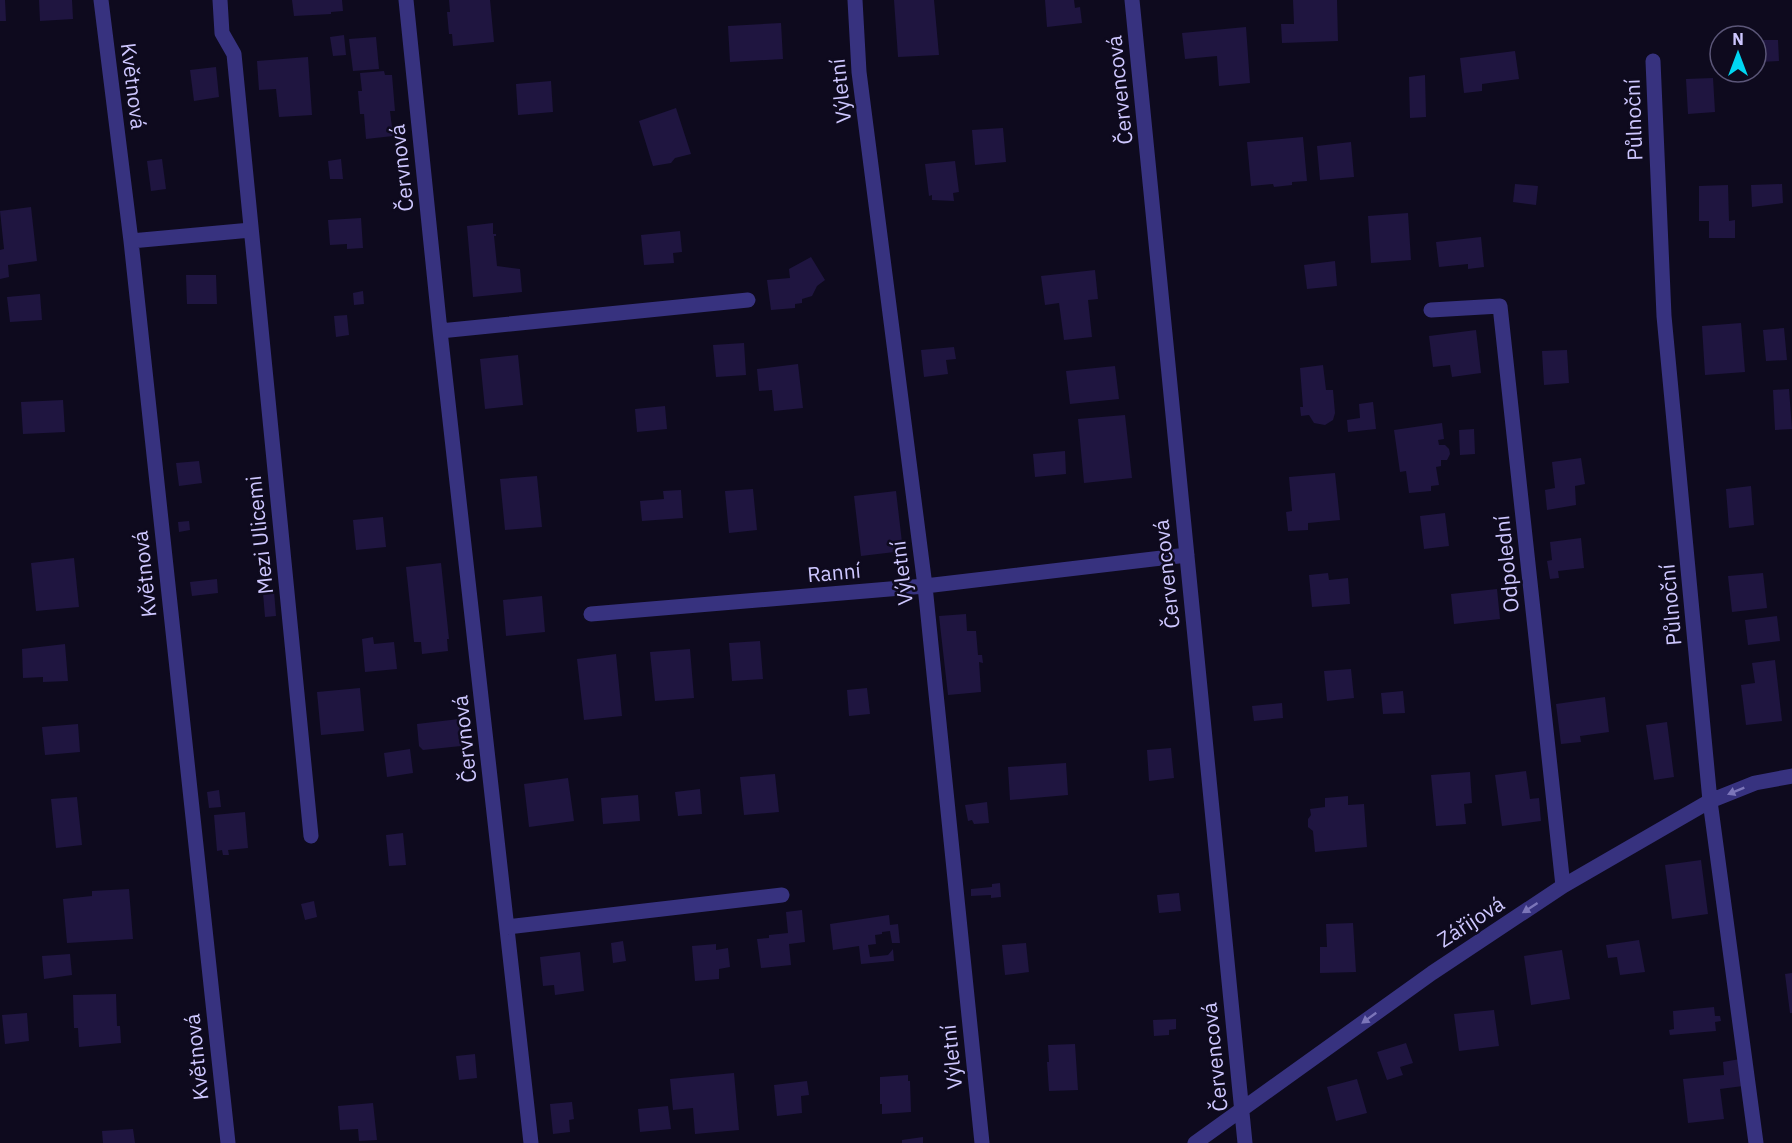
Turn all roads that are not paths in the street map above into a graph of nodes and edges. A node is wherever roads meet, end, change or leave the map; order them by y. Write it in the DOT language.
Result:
graph roads {
  1 [pos="101,0"];
  2 [pos="220,0"];
  3 [pos="406,0"];
  4 [pos="855,0"];
  5 [pos="1132,0"];
  6 [pos="1653,61"];
  7 [pos="251,230"];
  8 [pos="130,241"];
  9 [pos="748,300"];
  10 [pos="1431,310"];
  11 [pos="440,331"];
  12 [pos="1187,555"];
  13 [pos="925,586"];
  14 [pos="591,614"];
  15 [pos="1792,776"];
  16 [pos="1710,801"];
  17 [pos="311,836"];
  18 [pos="1563,886"];
  19 [pos="782,895"];
  20 [pos="507,927"];
  21 [pos="1241,1111"];
  22 [pos="228,1143"];
  23 [pos="531,1143"];
  24 [pos="982,1143"];
  25 [pos="1195,1143"];
  26 [pos="1245,1143"];
  27 [pos="1756,1143"];
  1 -- 8 [label="street, Květnová"];
  2 -- 7 [label="street, Mezi Ulicemi"];
  3 -- 11 [label="street, Červnová"];
  4 -- 13 [label="street, Výletní"];
  5 -- 12 [label="street, Červencová"];
  6 -- 16 [label="street, Půlnoční"];
  7 -- 8 [label="street"];
  7 -- 17 [label="street, Mezi Ulicemi"];
  8 -- 22 [label="street, Květnová"];
  9 -- 11 [label="street"];
  10 -- 18 [label="street, Odpolední"];
  11 -- 20 [label="street, Červnová"];
  12 -- 13 [label="street, Ranní"];
  12 -- 21 [label="street, Červencová"];
  13 -- 14 [label="street, Ranní"];
  13 -- 24 [label="street, Výletní"];
  15 -- 16 [label="street, Zářijová, one-way"];
  16 -- 18 [label="street, Zářijová"];
  16 -- 27 [label="street, Půlnoční"];
  18 -- 21 [label="street, Zářijová, one-way"];
  19 -- 20 [label="street"];
  20 -- 23 [label="street, Červnová"];
  21 -- 25 [label="street, Zářijová"];
  21 -- 26 [label="street, Červencová"];
}
